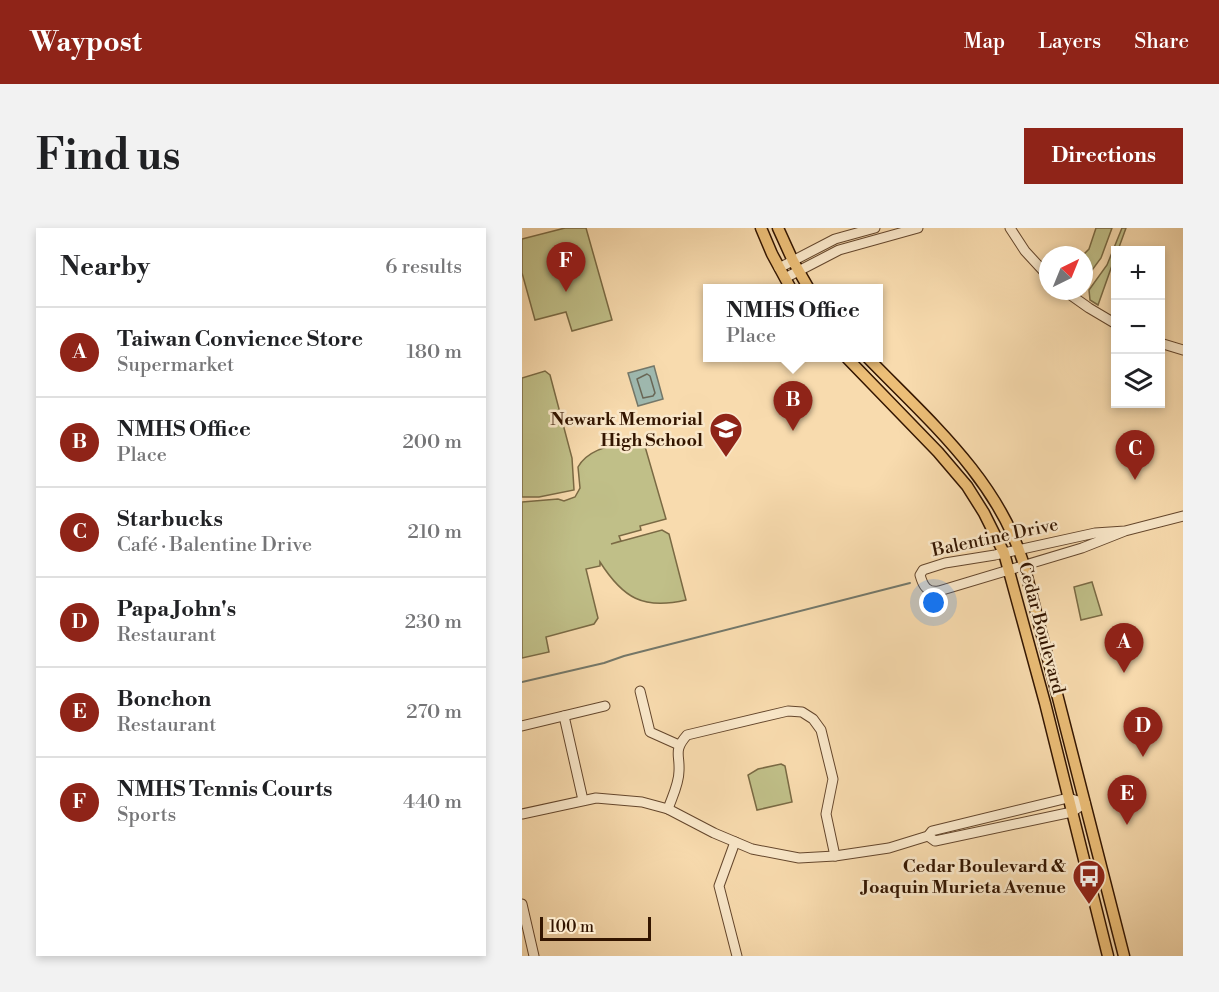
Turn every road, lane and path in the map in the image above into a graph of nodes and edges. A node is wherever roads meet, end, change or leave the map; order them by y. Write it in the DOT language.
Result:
graph roads {
  1 [pos="761,228"];
  2 [pos="778,228"];
  3 [pos="874,228"];
  4 [pos="918,228"];
  5 [pos="1010,228"];
  6 [pos="795,266"];
  7 [pos="1039,266"];
  8 [pos="782,273"];
  9 [pos="789,284"];
  10 [pos="806,284"];
  11 [pos="1079,300"];
  12 [pos="1111,321"];
  13 [pos="1165,344"];
  14 [pos="1183,350"];
  15 [pos="852,362"];
  16 [pos="873,362"];
  17 [pos="1183,516"];
  18 [pos="1125,531"];
  19 [pos="1019,549"];
  20 [pos="1004,553"];
  21 [pos="1024,565"];
  22 [pos="1010,570"];
  23 [pos="640,691"];
  24 [pos="605,706"];
  25 [pos="564,716"];
  26 [pos="522,726"];
  27 [pos="679,745"];
  28 [pos="1068,798"];
  29 [pos="583,800"];
  30 [pos="1085,803"];
  31 [pos="668,809"];
  32 [pos="1072,812"];
  33 [pos="522,814"];
  34 [pos="928,836"];
  35 [pos="735,842"];
  36 [pos="835,856"];
  37 [pos="522,904"];
  38 [pos="534,956"];
  39 [pos="737,956"];
  40 [pos="1108,956"];
  41 [pos="1124,956"];
  1 -- 8 [label="main road"];
  2 -- 6 [label="main road"];
  3 -- 6 [label="street"];
  4 -- 6 [label="street"];
  5 -- 7 [label="street"];
  6 -- 8 [label="street"];
  6 -- 10 [label="main road"];
  8 -- 9 [label="main road"];
  11 -- 12 [label="street"];
  13 -- 14 [label="street"];
  15 -- 20 [label="main road, Cedar Boulevard"];
  16 -- 19 [label="main road, Cedar Boulevard"];
  17 -- 18 [label="street, Balentine Drive"];
  18 -- 19 [label="street, Balentine Drive"];
  18 -- 21 [label="street, Balentine Drive"];
  19 -- 20 [label="street, Balentine Drive"];
  19 -- 21 [label="main road, Cedar Boulevard"];
  20 -- 22 [label="main road, Cedar Boulevard"];
  20 -- 22 [label="street, Balentine Drive"];
  21 -- 22 [label="street, Balentine Drive"];
  21 -- 30 [label="main road, Cedar Boulevard"];
  22 -- 28 [label="main road, Cedar Boulevard"];
  23 -- 27 [label="street"];
  24 -- 25 [label="street"];
  25 -- 26 [label="street"];
  25 -- 29 [label="street"];
  27 -- 31 [label="street"];
  27 -- 36 [label="street"];
  28 -- 30 [label="street"];
  28 -- 32 [label="main road, Cedar Boulevard"];
  28 -- 34 [label="street"];
  29 -- 31 [label="street"];
  29 -- 33 [label="street"];
  30 -- 32 [label="street"];
  30 -- 41 [label="main road, Cedar Boulevard"];
  31 -- 35 [label="street"];
  32 -- 34 [label="street"];
  32 -- 40 [label="main road, Cedar Boulevard"];
  34 -- 36 [label="street"];
  35 -- 36 [label="street"];
  35 -- 39 [label="street"];
  37 -- 38 [label="street"];
}
